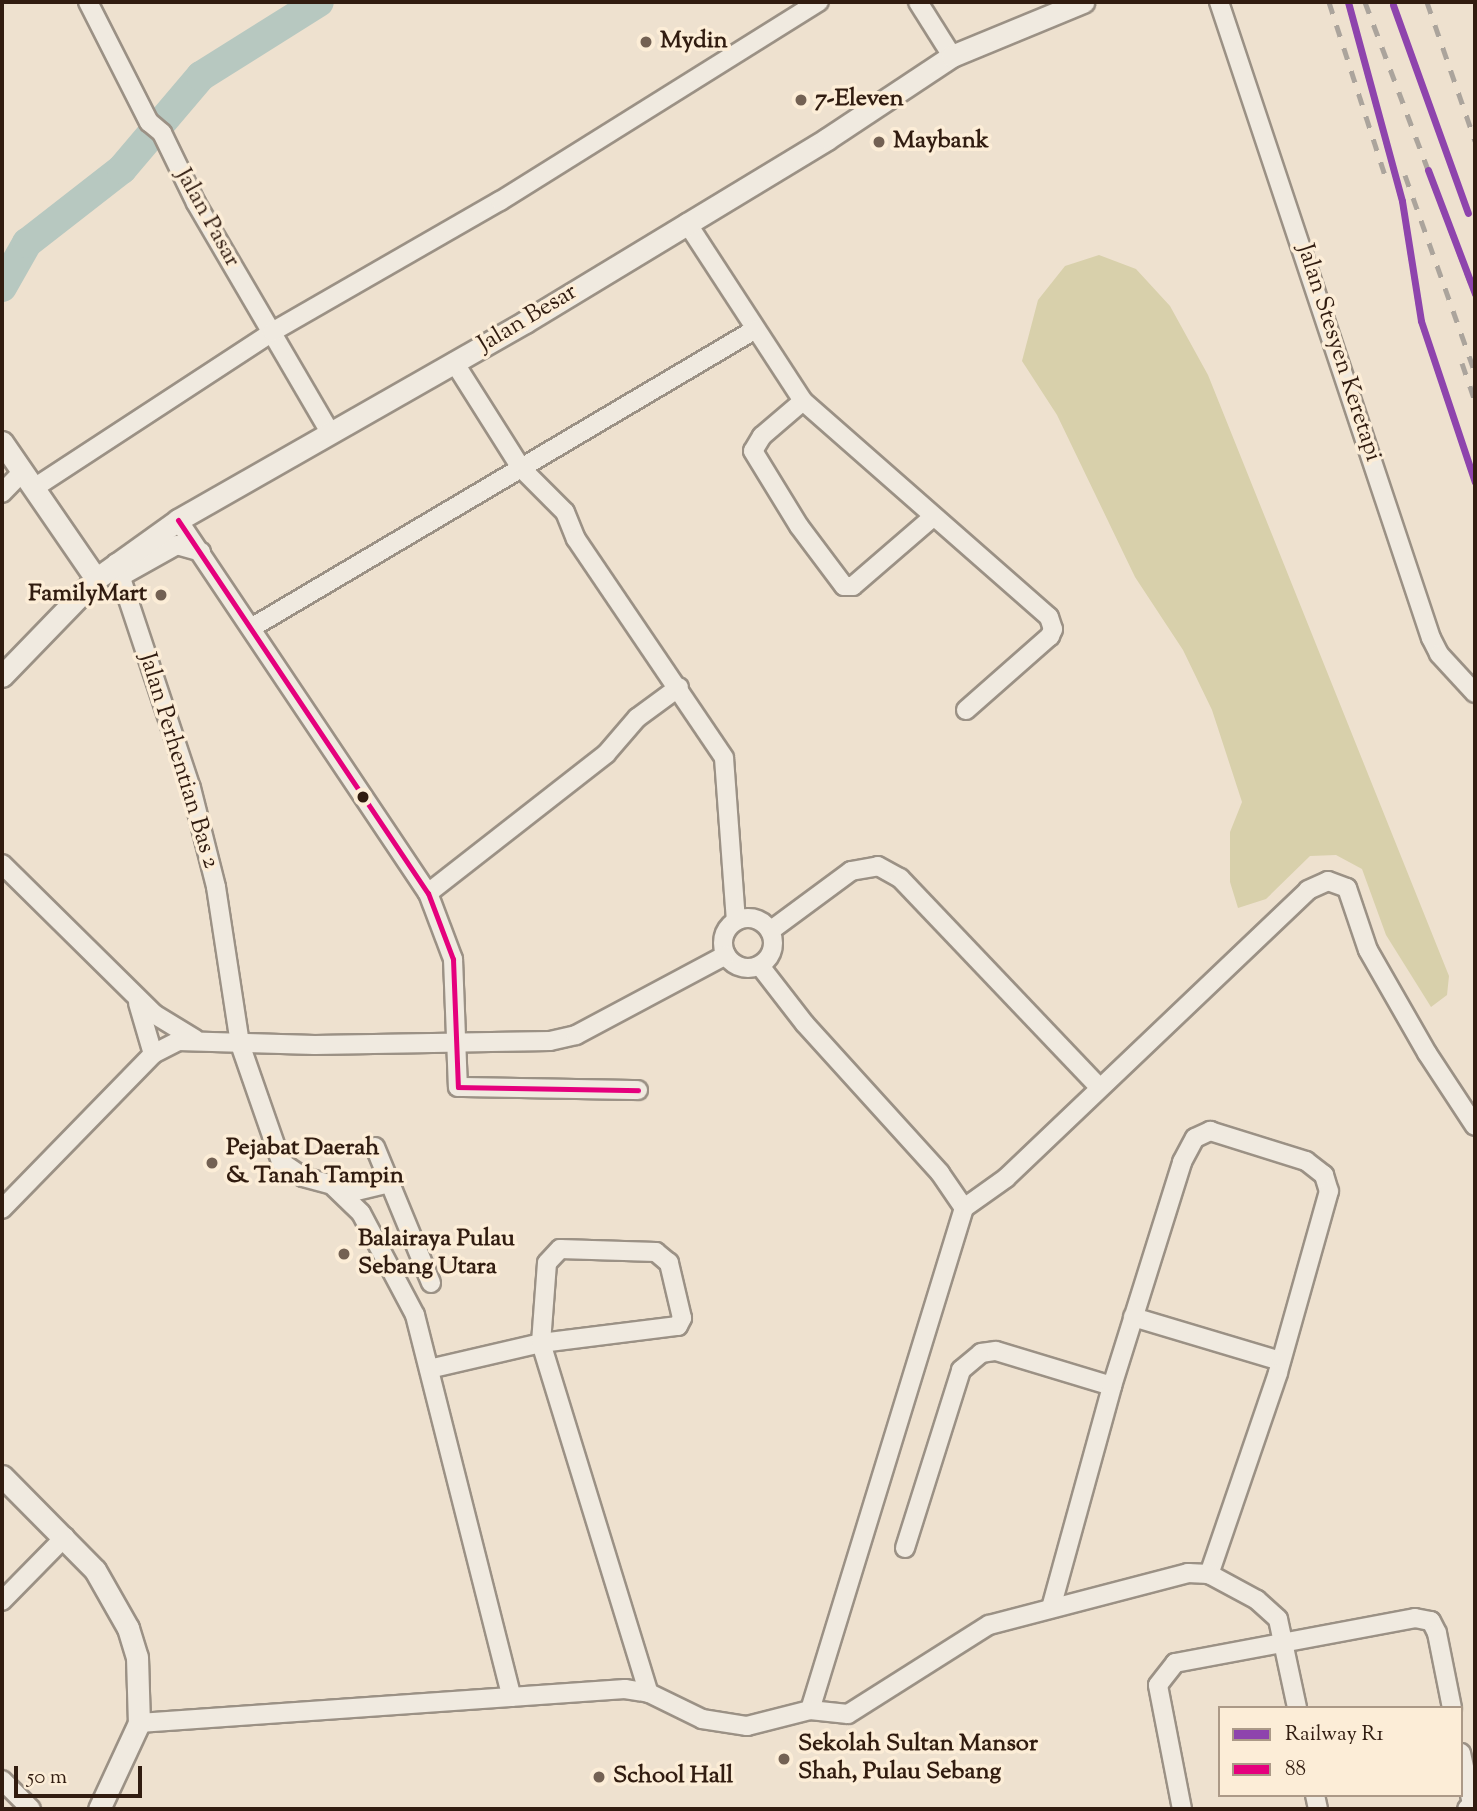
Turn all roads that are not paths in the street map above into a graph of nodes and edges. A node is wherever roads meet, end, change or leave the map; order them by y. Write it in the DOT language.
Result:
graph roads {
  1 [pos="88,2"];
  2 [pos="819,2"];
  3 [pos="918,2"];
  4 [pos="1219,2"];
  5 [pos="1076,3"];
  6 [pos="952,56"];
  7 [pos="687,223"];
  8 [pos="754,330"];
  9 [pos="272,332"];
  10 [pos="454,362"];
  11 [pos="803,401"];
  12 [pos="330,432"];
  13 [pos="2,442"];
  14 [pos="521,468"];
  15 [pos="28,480"];
  16 [pos="2,493"];
  17 [pos="933,517"];
  18 [pos="178,520"];
  19 [pos="201,552"];
  20 [pos="118,570"];
  21 [pos="96,579"];
  22 [pos="251,628"];
  23 [pos="2,676"];
  24 [pos="679,687"];
  25 [pos="1475,693"];
  26 [pos="966,709"];
  27 [pos="2,864"];
  28 [pos="428,893"];
  29 [pos="736,921"];
  30 [pos="770,931"];
  31 [pos="726,956"];
  32 [pos="761,966"];
  33 [pos="134,993"];
  34 [pos="197,1040"];
  35 [pos="457,1040"];
  36 [pos="240,1044"];
  37 [pos="153,1054"];
  38 [pos="1098,1086"];
  39 [pos="638,1090"];
  40 [pos="1475,1126"];
  41 [pos="375,1147"];
  42 [pos="390,1184"];
  43 [pos="344,1194"];
  44 [pos="964,1208"];
  45 [pos="2,1209"];
  46 [pos="430,1283"];
  47 [pos="1133,1317"];
  48 [pos="541,1343"];
  49 [pos="1281,1361"];
  50 [pos="429,1369"];
  51 [pos="1112,1386"];
  52 [pos="2,1476"];
  53 [pos="65,1537"];
  54 [pos="905,1548"];
  55 [pos="1209,1574"];
  56 [pos="2,1601"];
  57 [pos="1051,1608"];
  58 [pos="1283,1643"];
  59 [pos="649,1693"];
  60 [pos="512,1696"];
  61 [pos="1297,1706"];
  62 [pos="1452,1706"];
  63 [pos="810,1710"];
  64 [pos="139,1723"];
  65 [pos="1463,1762"];
  66 [pos="2,1780"];
  67 [pos="31,1809"];
  68 [pos="99,1809"];
  69 [pos="1182,1809"];
  70 [pos="1467,1809"];
  1 -- 9 [label="street, Jalan Pasar"];
  2 -- 9 [label="street"];
  3 -- 6 [label="street"];
  4 -- 25 [label="street, Jalan Stesyen Keretapi"];
  5 -- 6 [label="street, Jalan Besar"];
  6 -- 7 [label="street, Jalan Besar"];
  7 -- 8 [label="street"];
  7 -- 10 [label="street, Jalan Besar"];
  8 -- 11 [label="street"];
  8 -- 14 [label="street"];
  9 -- 12 [label="street, Jalan Pasar"];
  9 -- 15 [label="street"];
  10 -- 12 [label="street, Jalan Besar"];
  10 -- 14 [label="street"];
  11 -- 17 [label="street"];
  11 -- 17 [label="street"];
  12 -- 18 [label="street, Jalan Besar"];
  13 -- 15 [label="street"];
  14 -- 22 [label="street"];
  14 -- 24 [label="street"];
  15 -- 16 [label="street"];
  15 -- 21 [label="street"];
  17 -- 26 [label="street"];
  18 -- 19 [label="street"];
  18 -- 20 [label="street, Jalan Besar"];
  19 -- 20 [label="street"];
  19 -- 22 [label="street"];
  20 -- 21 [label="street, Jalan Besar"];
  20 -- 36 [label="street, Jalan Perhentian Bas 2"];
  21 -- 23 [label="street, Jalan Besar"];
  22 -- 28 [label="street"];
  24 -- 28 [label="street"];
  24 -- 29 [label="street"];
  27 -- 33 [label="street"];
  28 -- 35 [label="street"];
  29 -- 30 [label="street"];
  29 -- 31 [label="street"];
  30 -- 32 [label="street"];
  30 -- 38 [label="street"];
  31 -- 32 [label="street"];
  31 -- 35 [label="street"];
  32 -- 44 [label="street"];
  33 -- 34 [label="street"];
  33 -- 37 [label="street"];
  34 -- 36 [label="street"];
  34 -- 37 [label="street"];
  35 -- 36 [label="street"];
  35 -- 39 [label="street"];
  36 -- 43 [label="street, Jalan Perhentian Bas 2"];
  37 -- 45 [label="street"];
  38 -- 40 [label="street"];
  38 -- 44 [label="street"];
  41 -- 42 [label="street"];
  42 -- 43 [label="street"];
  42 -- 46 [label="street"];
  43 -- 50 [label="street"];
  44 -- 63 [label="street"];
  47 -- 49 [label="street"];
  47 -- 49 [label="street"];
  47 -- 51 [label="street"];
  48 -- 48 [label="street"];
  48 -- 50 [label="street"];
  48 -- 59 [label="street"];
  49 -- 55 [label="street"];
  50 -- 60 [label="street"];
  51 -- 54 [label="street"];
  51 -- 57 [label="street"];
  52 -- 53 [label="street"];
  53 -- 56 [label="street"];
  53 -- 64 [label="street"];
  55 -- 57 [label="street"];
  55 -- 58 [label="street"];
  57 -- 63 [label="street"];
  58 -- 61 [label="street"];
  58 -- 62 [label="street"];
  58 -- 69 [label="street"];
  59 -- 60 [label="street"];
  59 -- 63 [label="street"];
  60 -- 64 [label="street"];
  64 -- 68 [label="street"];
  65 -- 70 [label="street"];
  66 -- 67 [label="street"];
}
